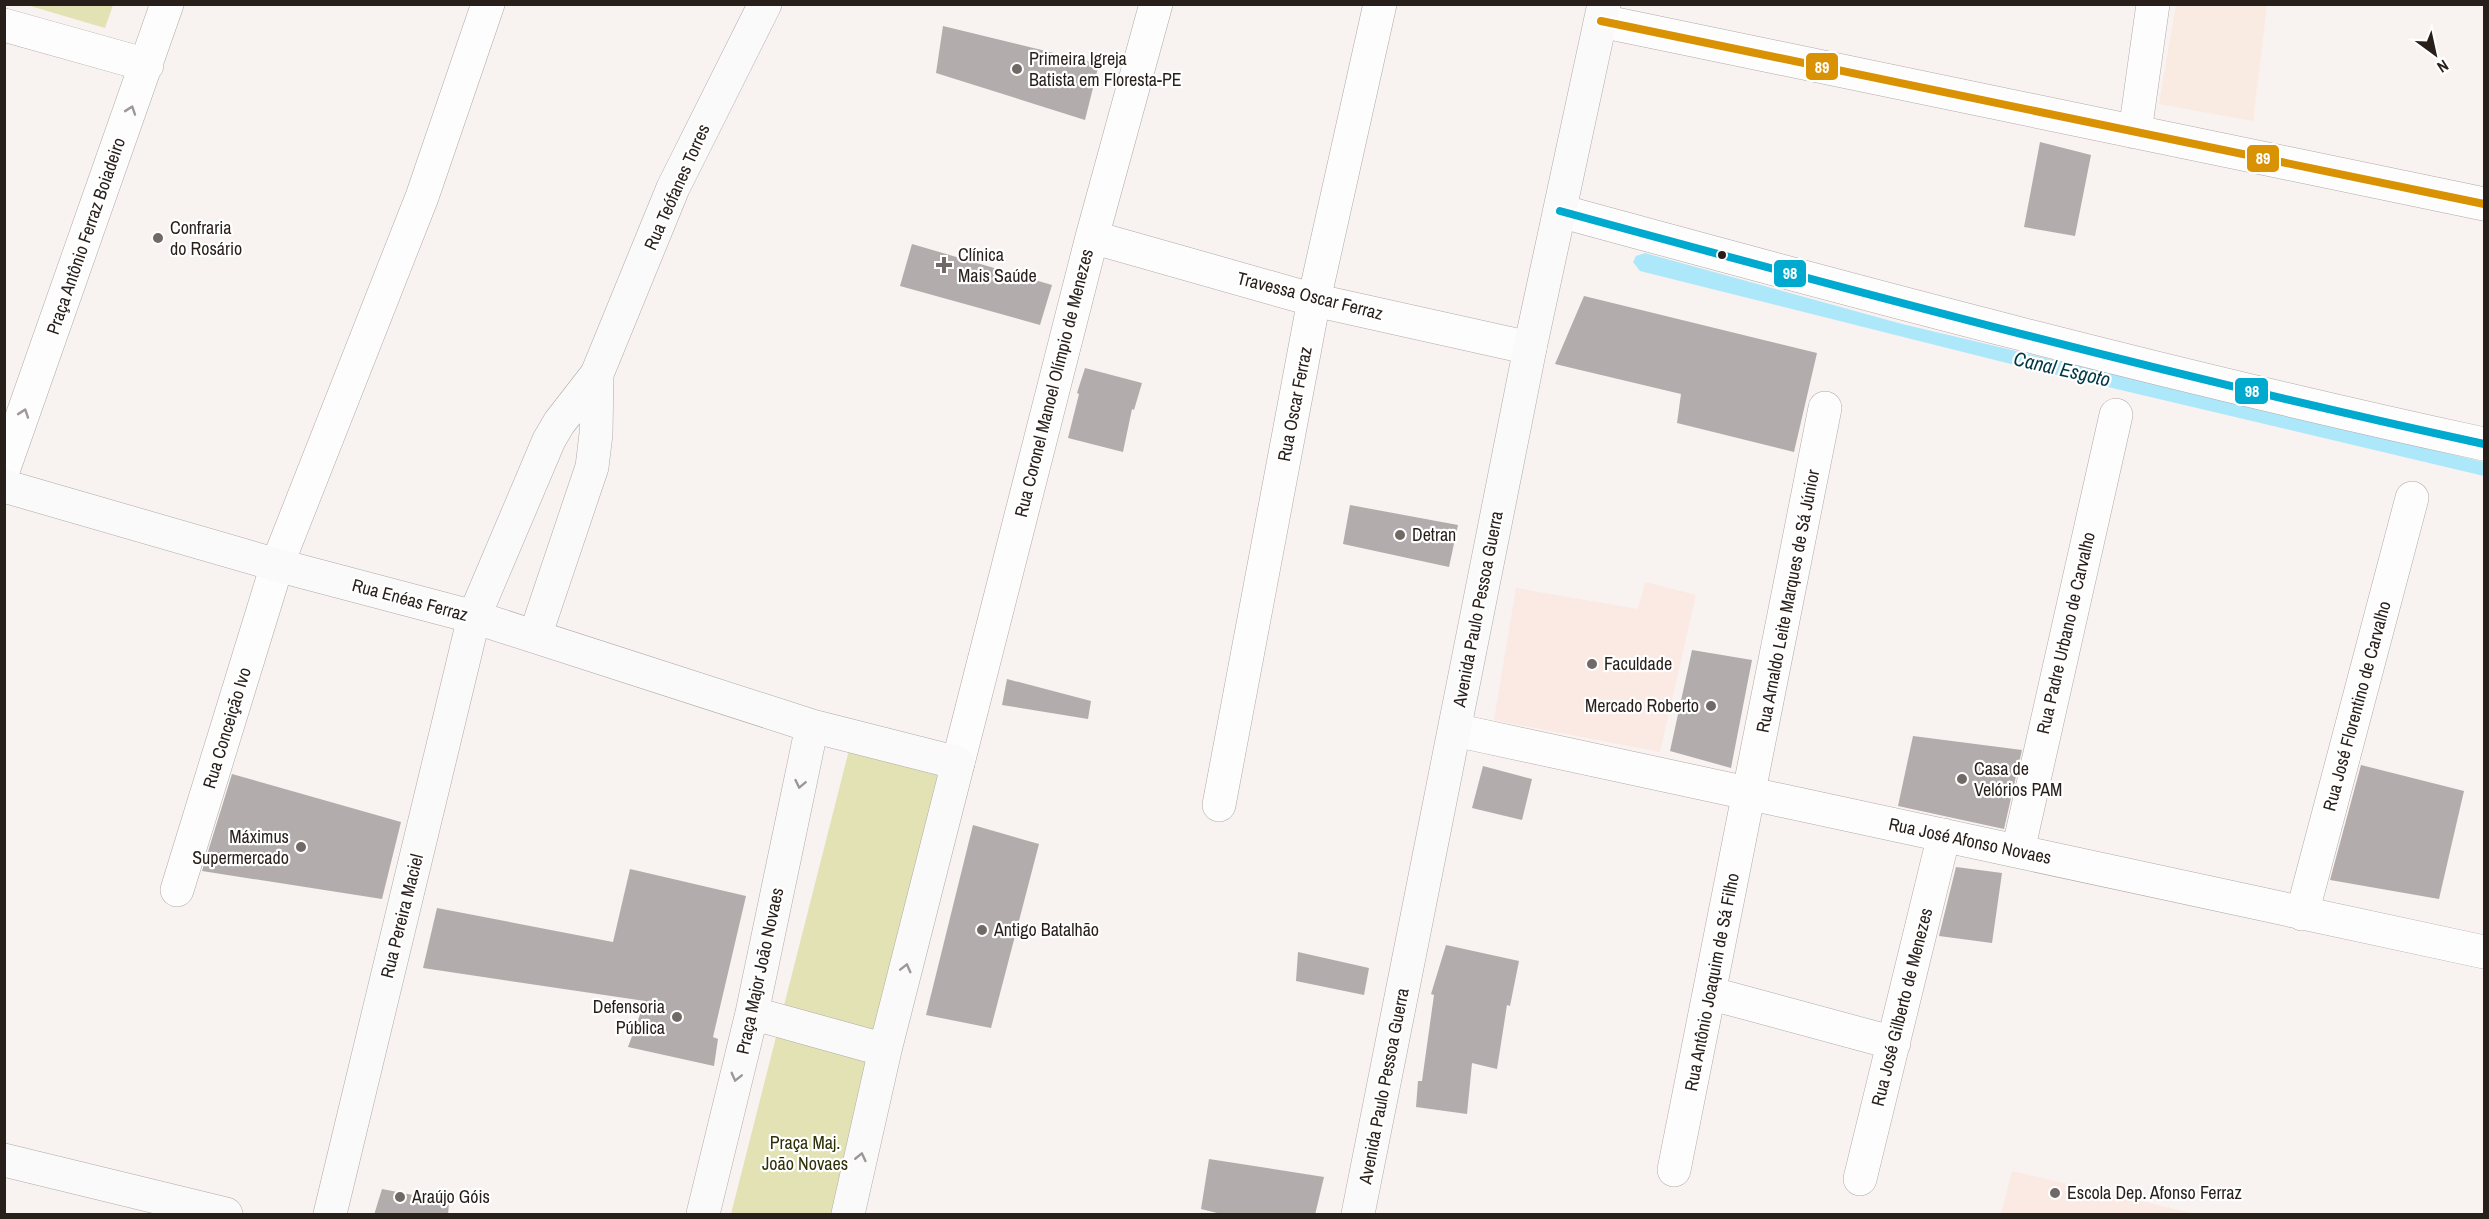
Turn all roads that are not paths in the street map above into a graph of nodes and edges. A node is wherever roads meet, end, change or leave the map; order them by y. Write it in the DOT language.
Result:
graph roads {
  1 [pos="167,4"];
  2 [pos="488,4"];
  3 [pos="765,4"];
  4 [pos="1156,4"];
  5 [pos="1380,4"];
  6 [pos="2153,4"];
  7 [pos="1602,13"];
  8 [pos="4,25"];
  9 [pos="147,65"];
  10 [pos="2135,132"];
  11 [pos="2484,204"];
  12 [pos="1560,211"];
  13 [pos="1092,237"];
  14 [pos="1314,300"];
  15 [pos="1530,348"];
  16 [pos="597,374"];
  17 [pos="1825,408"];
  18 [pos="2116,415"];
  19 [pos="2484,444"];
  20 [pos="4,468"];
  21 [pos="4,486"];
  22 [pos="2412,498"];
  23 [pos="277,565"];
  24 [pos="474,617"];
  25 [pos="535,636"];
  26 [pos="812,726"];
  27 [pos="1455,730"];
  28 [pos="958,763"];
  29 [pos="1750,795"];
  30 [pos="1219,805"];
  31 [pos="1944,835"];
  32 [pos="2018,851"];
  33 [pos="177,890"];
  34 [pos="2302,914"];
  35 [pos="2484,952"];
  36 [pos="1709,993"];
  37 [pos="752,1013"];
  38 [pos="1894,1042"];
  39 [pos="885,1050"];
  40 [pos="4,1160"];
  41 [pos="1674,1170"];
  42 [pos="1860,1179"];
  43 [pos="225,1215"];
  44 [pos="330,1215"];
  45 [pos="703,1215"];
  46 [pos="848,1215"];
  47 [pos="1358,1215"];
  1 -- 9 [label="street, Praça Antônio Ferraz Boiadeiro"];
  2 -- 23 [label="street, Rua Conceição Ivo"];
  3 -- 16 [label="street, Rua Teófanes Torres"];
  4 -- 13 [label="street, Rua Coronel Manoel Olímpio de Menezes"];
  5 -- 14 [label="street, Rua Oscar Ferraz"];
  6 -- 10 [label="street"];
  7 -- 10 [label="street"];
  7 -- 12 [label="street, Avenida Paulo Pessoa Guerra"];
  8 -- 9 [label="street"];
  20 -- 9 [label="street, Praça Antônio Ferraz Boiadeiro, one-way"];
  10 -- 11 [label="street"];
  12 -- 15 [label="street, Avenida Paulo Pessoa Guerra"];
  12 -- 19 [label="street"];
  13 -- 14 [label="street, Travessa Oscar Ferraz"];
  13 -- 28 [label="street, Rua Coronel Manoel Olímpio de Menezes"];
  14 -- 15 [label="street, Travessa Oscar Ferraz"];
  14 -- 30 [label="street, Rua Oscar Ferraz"];
  15 -- 27 [label="street, Avenida Paulo Pessoa Guerra"];
  16 -- 24 [label="street, Rua Pereira Maciel"];
  16 -- 25 [label="street"];
  17 -- 29 [label="street, Rua Arnaldo Leite Marques de Sá Júnior"];
  18 -- 32 [label="street, Rua Padre Urbano de Carvalho"];
  21 -- 23 [label="street, Rua Enéas Ferraz"];
  22 -- 34 [label="street, Rua José Florentino de Carvalho"];
  23 -- 24 [label="street, Rua Enéas Ferraz"];
  23 -- 33 [label="street, Rua Conceição Ivo"];
  24 -- 25 [label="street, Rua Enéas Ferraz"];
  24 -- 44 [label="street, Rua Pereira Maciel"];
  25 -- 26 [label="street, Rua Enéas Ferraz"];
  26 -- 28 [label="street, Rua Enéas Ferraz"];
  26 -- 37 [label="street, Praça Major João Novaes, one-way"];
  27 -- 29 [label="street, Rua José Afonso Novaes"];
  27 -- 47 [label="street, Avenida Paulo Pessoa Guerra"];
  39 -- 28 [label="street, one-way"];
  29 -- 31 [label="street, Rua José Afonso Novaes"];
  29 -- 36 [label="street, Rua Antônio Joaquim de Sá Filho"];
  31 -- 32 [label="street, Rua José Afonso Novaes"];
  31 -- 38 [label="street, Rua José Gilberto de Menezes"];
  32 -- 34 [label="street, Rua José Afonso Novaes"];
  34 -- 35 [label="street, Rua José Afonso Novaes"];
  36 -- 38 [label="street"];
  36 -- 41 [label="street, Rua Antônio Joaquim de Sá Filho"];
  37 -- 39 [label="street"];
  37 -- 45 [label="street, Praça Major João Novaes, one-way"];
  38 -- 42 [label="street, Rua José Gilberto de Menezes"];
  46 -- 39 [label="street, one-way"];
  40 -- 43 [label="street"];
}
